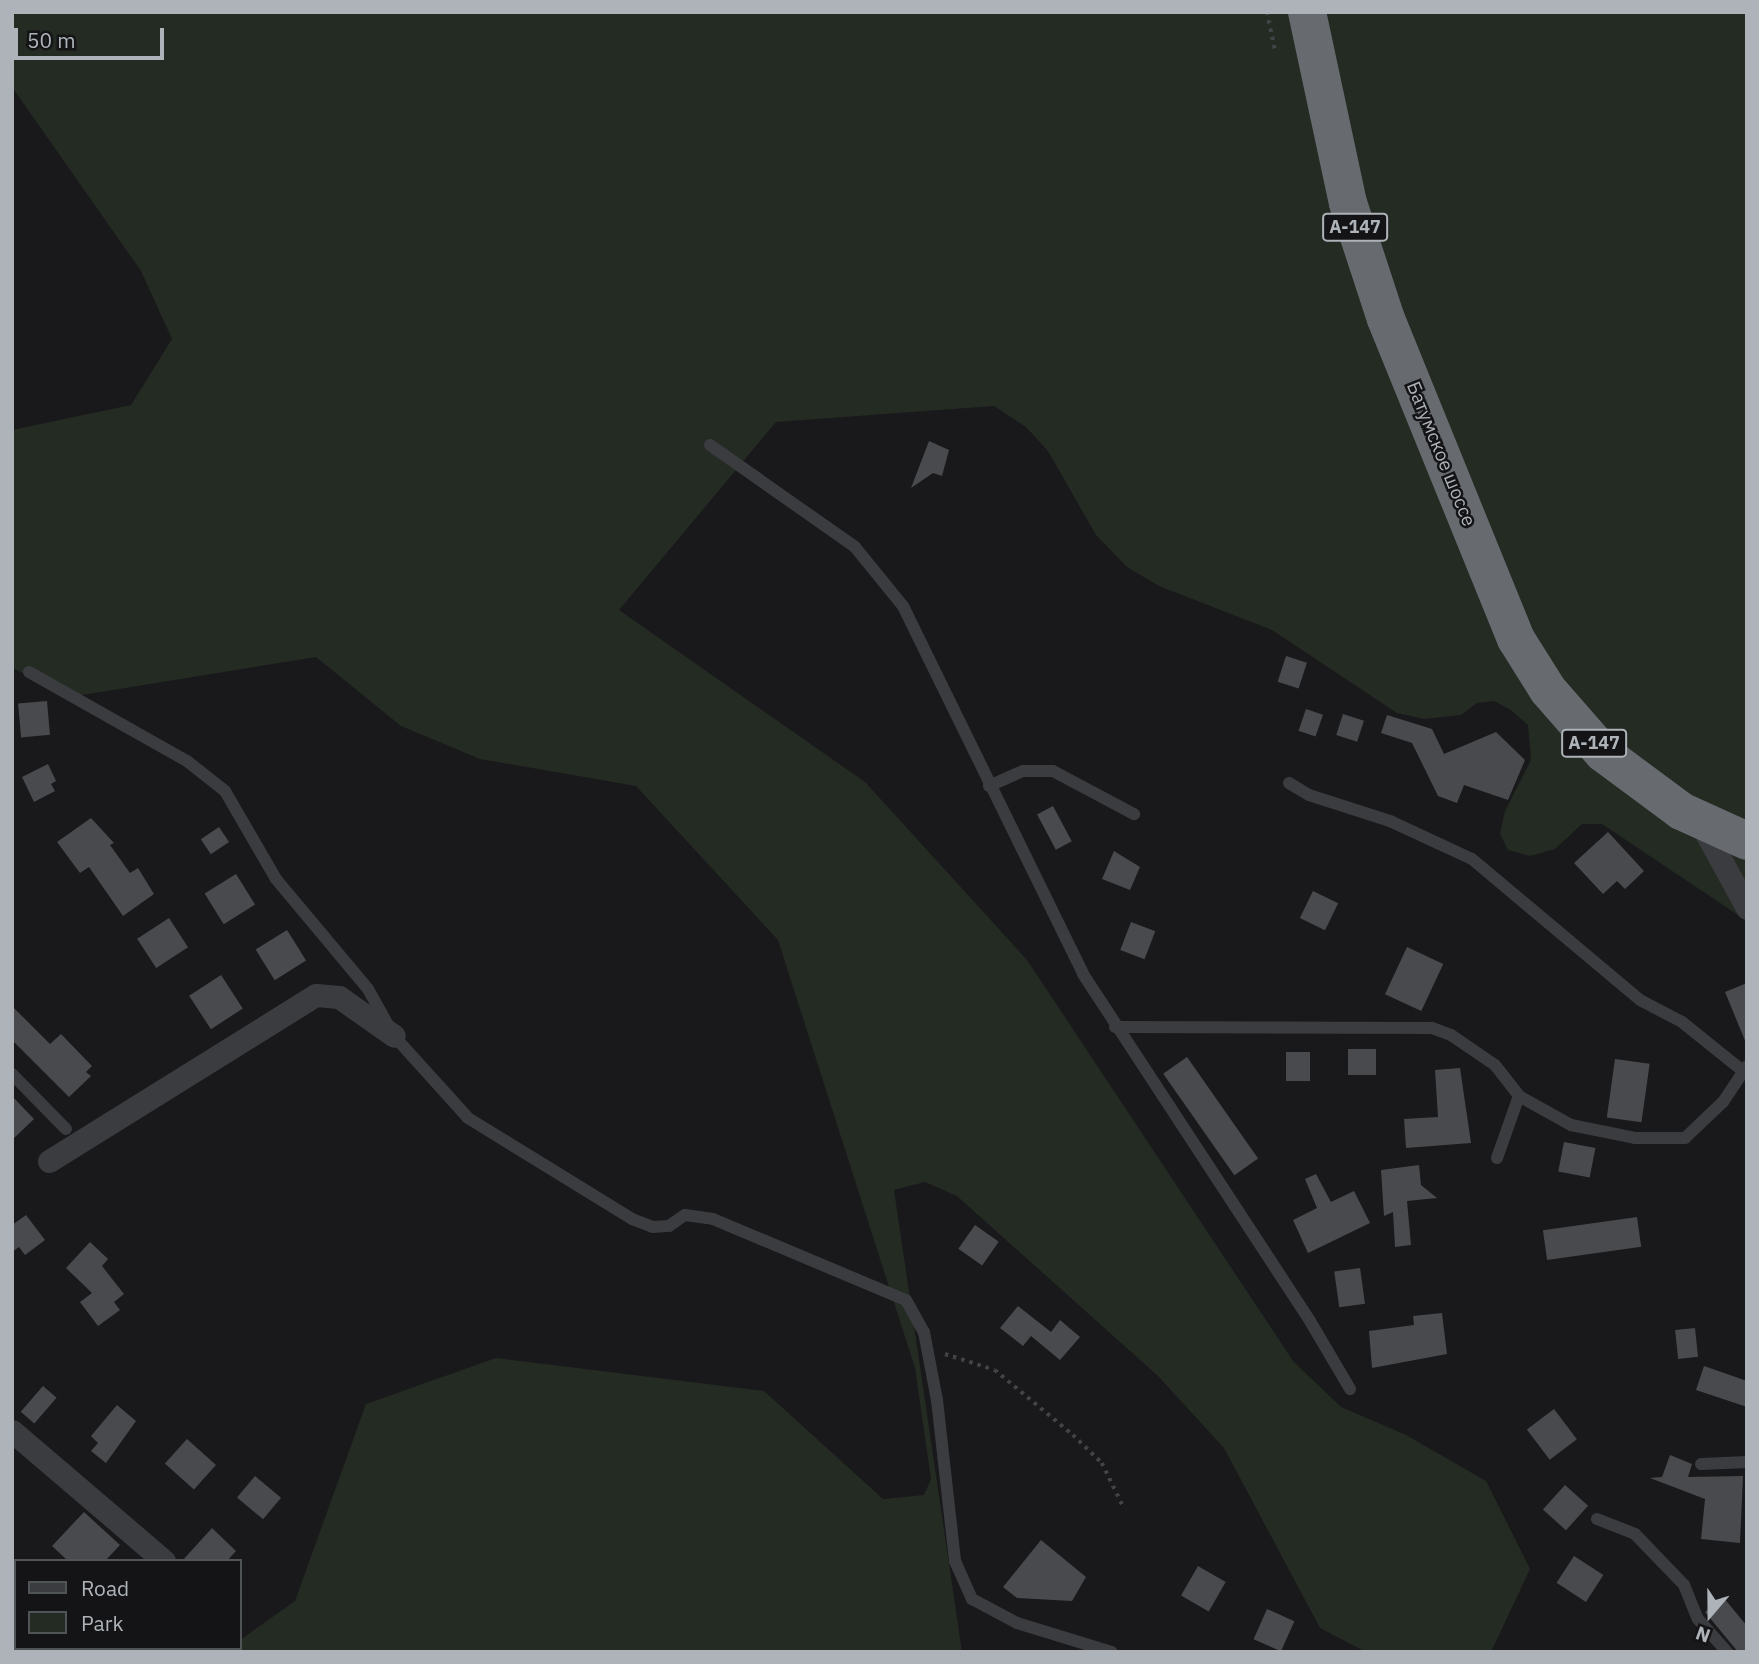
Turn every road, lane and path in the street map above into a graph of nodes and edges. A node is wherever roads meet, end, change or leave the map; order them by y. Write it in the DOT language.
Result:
graph roads {
  1 [pos="1267,12"];
  2 [pos="1307,12"];
  3 [pos="1275,50"];
  4 [pos="710,445"];
  5 [pos="29,672"];
  6 [pos="1289,783"];
  7 [pos="989,786"];
  8 [pos="1134,814"];
  9 [pos="1700,822"];
  10 [pos="1747,841"];
  11 [pos="1747,908"];
  12 [pos="1115,1027"];
  13 [pos="394,1036"];
  14 [pos="1745,1068"];
  15 [pos="12,1074"];
  16 [pos="1519,1096"];
  17 [pos="66,1129"];
  18 [pos="1497,1157"];
  19 [pos="49,1161"];
  20 [pos="928,1350"];
  21 [pos="1350,1390"];
  22 [pos="12,1431"];
  23 [pos="1747,1462"];
  24 [pos="1701,1464"];
  25 [pos="1123,1506"];
  26 [pos="1597,1518"];
  27 [pos="162,1559"];
  28 [pos="1112,1652"];
  29 [pos="1727,1652"];
  1 -- 3 [label="path"];
  2 -- 9 [label="highway, Батумское шоссе / А-147"];
  4 -- 7 [label="lane"];
  5 -- 13 [label="lane"];
  6 -- 14 [label="lane"];
  7 -- 8 [label="lane"];
  7 -- 12 [label="lane"];
  9 -- 10 [label="highway, Батумское шоссе / А-147"];
  9 -- 11 [label="street, Батумское шоссе"];
  12 -- 16 [label="lane"];
  12 -- 21 [label="lane"];
  13 -- 19 [label="street"];
  13 -- 20 [label="lane"];
  14 -- 16 [label="lane"];
  15 -- 17 [label="lane"];
  16 -- 18 [label="lane"];
  20 -- 25 [label="path"];
  20 -- 28 [label="lane"];
  22 -- 27 [label="street"];
  23 -- 24 [label="lane"];
  26 -- 29 [label="lane"];
}
